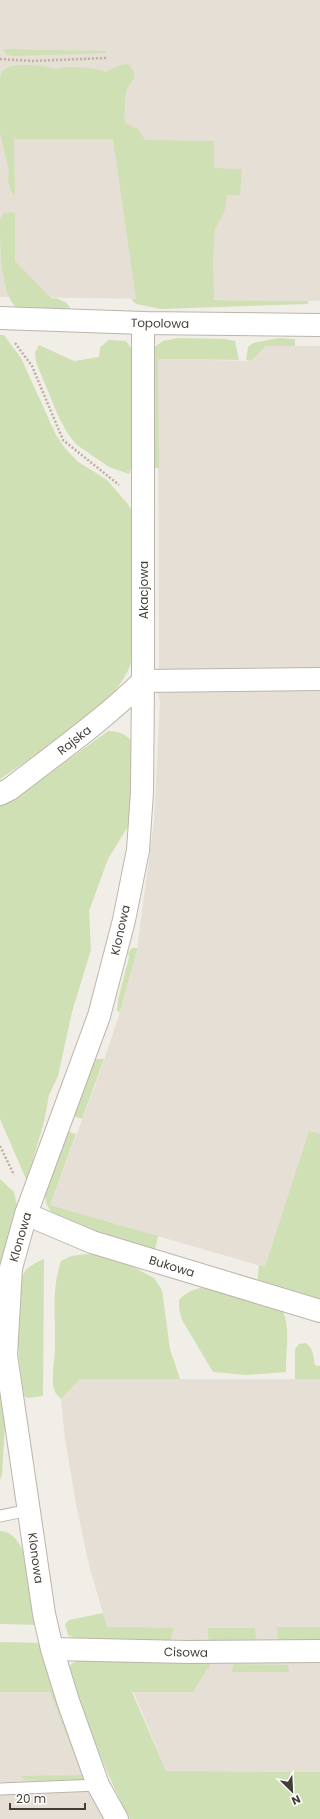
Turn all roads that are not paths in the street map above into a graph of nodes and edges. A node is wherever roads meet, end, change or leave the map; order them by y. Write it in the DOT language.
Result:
graph roads {
  1 [pos="0,318"];
  2 [pos="143,323"];
  3 [pos="320,325"];
  4 [pos="320,679"];
  5 [pos="143,681"];
  6 [pos="0,794"];
  7 [pos="26,1214"];
  8 [pos="320,1311"];
  9 [pos="29,1510"];
  10 [pos="0,1516"];
  11 [pos="52,1649"];
  12 [pos="320,1652"];
  13 [pos="98,1785"];
  14 [pos="0,1788"];
  15 [pos="117,1819"];
  1 -- 2 [label="street, Topolowa"];
  2 -- 3 [label="street, Topolowa"];
  2 -- 5 [label="street, Akacjowa"];
  4 -- 5 [label="street"];
  5 -- 6 [label="street, Rajska"];
  5 -- 7 [label="street, Klonowa"];
  7 -- 8 [label="street, Bukowa"];
  7 -- 9 [label="street, Klonowa"];
  9 -- 10 [label="lane"];
  9 -- 11 [label="street, Klonowa"];
  11 -- 12 [label="street, Cisowa"];
  11 -- 13 [label="street, Klonowa"];
  13 -- 14 [label="lane"];
  13 -- 15 [label="street, Klonowa"];
}
